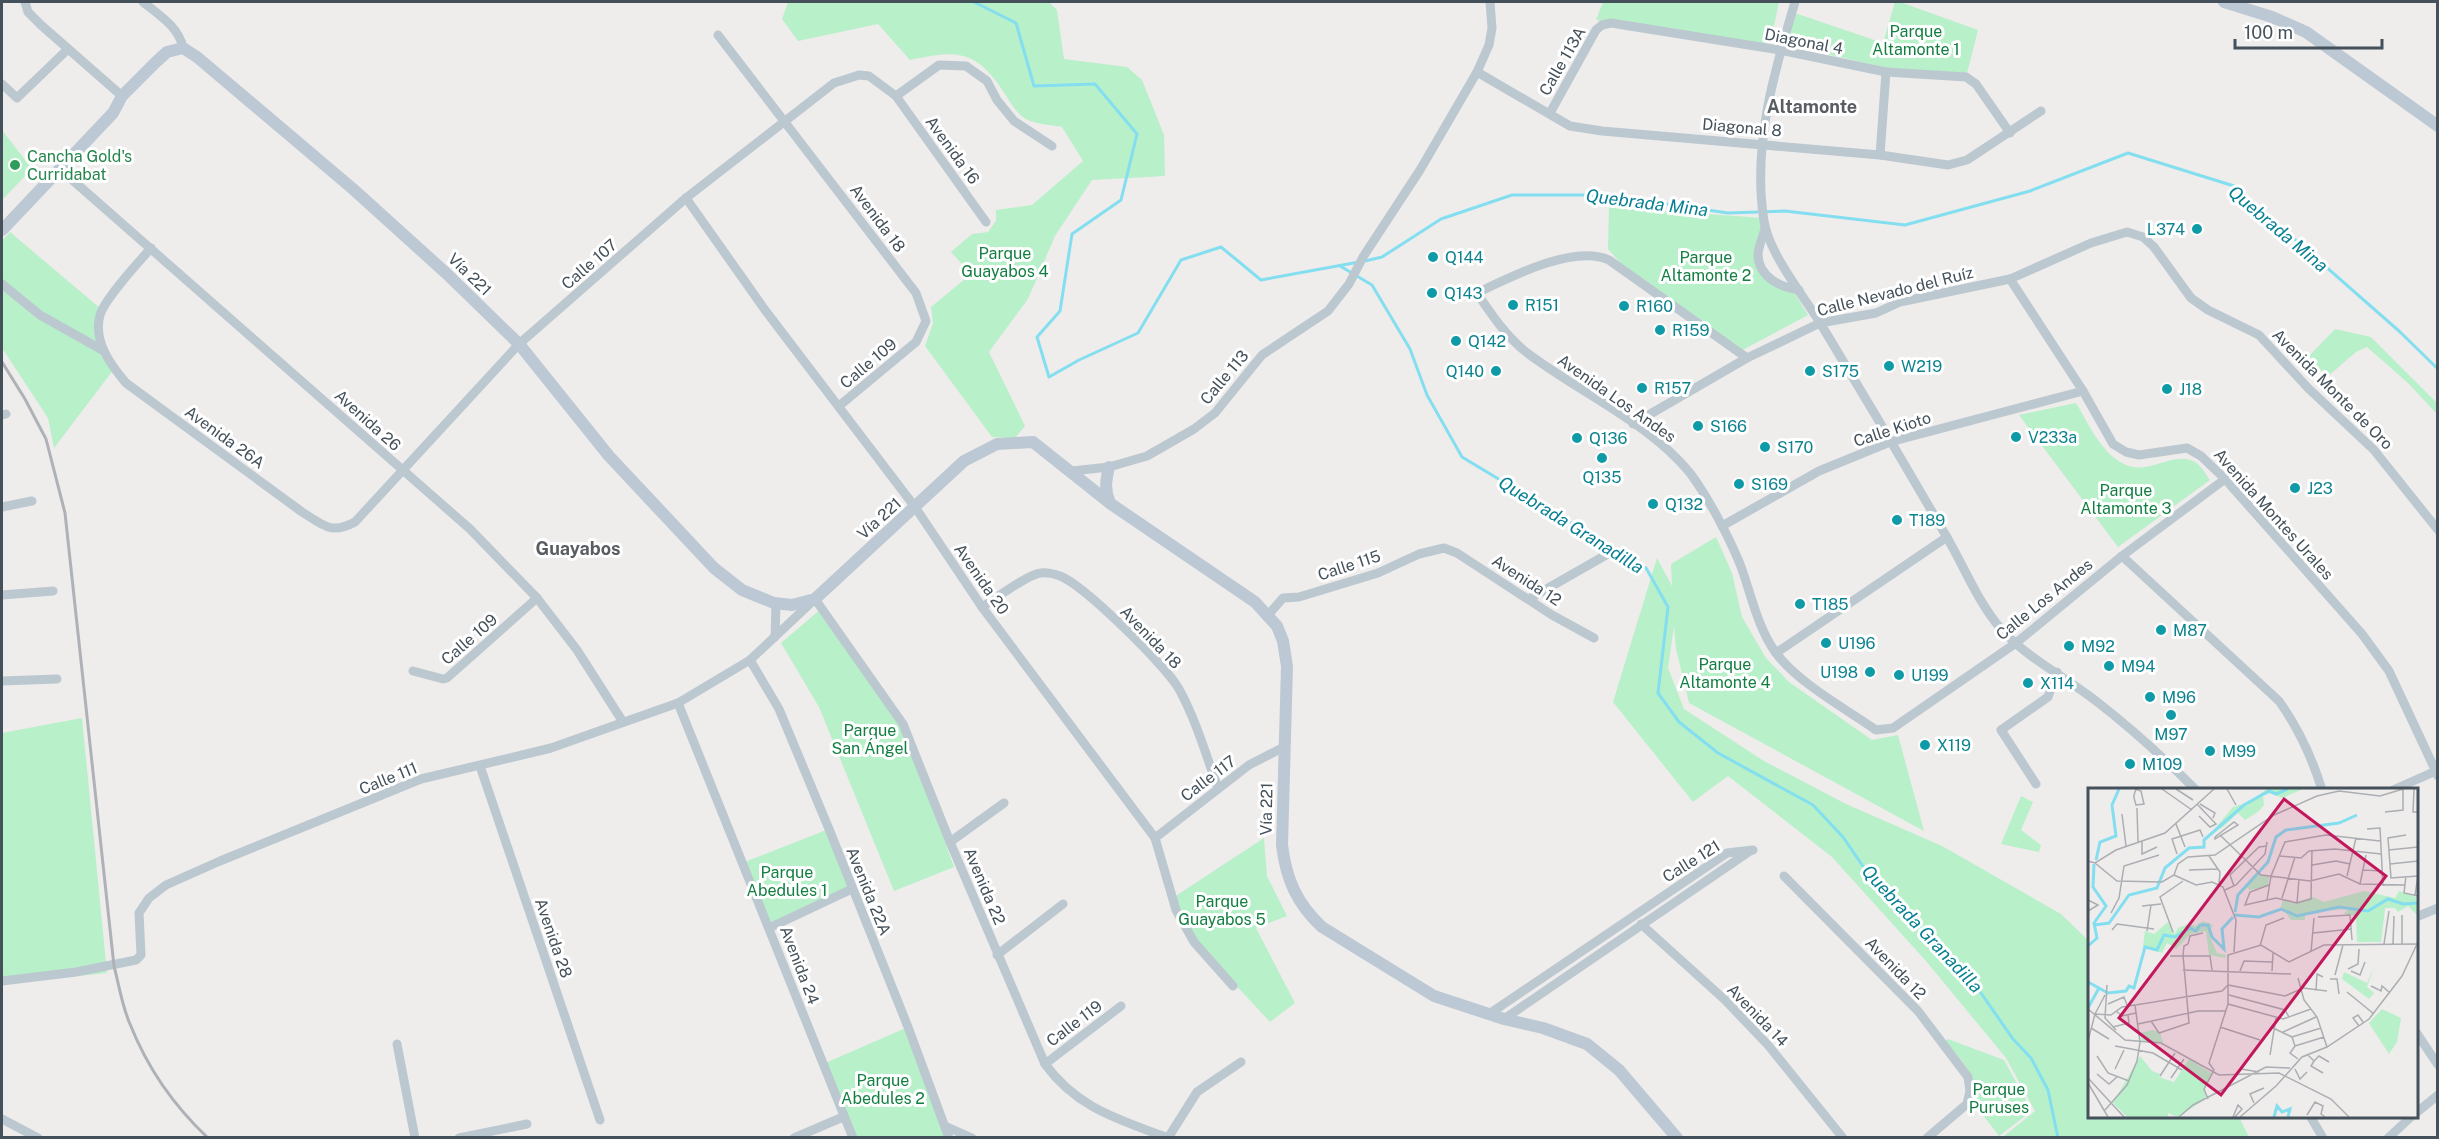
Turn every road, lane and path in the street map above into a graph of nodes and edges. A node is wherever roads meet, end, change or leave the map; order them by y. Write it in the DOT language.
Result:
graph roads {
  1 [pos="25,2"];
  2 [pos="143,2"];
  3 [pos="1490,2"];
  4 [pos="1795,2"];
  5 [pos="2224,2"];
  6 [pos="1602,25"];
  7 [pos="718,34"];
  8 [pos="183,48"];
  9 [pos="69,49"];
  10 [pos="1780,50"];
  11 [pos="1477,72"];
  12 [pos="1886,72"];
  13 [pos="2,84"];
  14 [pos="122,96"];
  15 [pos="896,96"];
  16 [pos="2041,111"];
  17 [pos="1550,113"];
  18 [pos="785,119"];
  19 [pos="2438,126"];
  20 [pos="2010,133"];
  21 [pos="1760,144"];
  22 [pos="1052,146"];
  23 [pos="1880,155"];
  24 [pos="61,170"];
  25 [pos="686,198"];
  26 [pos="986,222"];
  27 [pos="1764,225"];
  28 [pos="2,230"];
  29 [pos="2143,237"];
  30 [pos="151,248"];
  31 [pos="2010,279"];
  32 [pos="2,284"];
  33 [pos="1796,286"];
  34 [pos="1820,323"];
  35 [pos="916,342"];
  36 [pos="519,344"];
  37 [pos="104,351"];
  38 [pos="1747,358"];
  39 [pos="2083,391"];
  40 [pos="839,406"];
  41 [pos="1633,424"];
  42 [pos="1890,442"];
  43 [pos="1109,467"];
  44 [pos="403,471"];
  45 [pos="1072,471"];
  46 [pos="2225,479"];
  47 [pos="32,501"];
  48 [pos="1111,504"];
  49 [pos="2,507"];
  50 [pos="915,507"];
  51 [pos="1722,526"];
  52 [pos="329,529"];
  53 [pos="2438,530"];
  54 [pos="1947,537"];
  55 [pos="1444,548"];
  56 [pos="1606,555"];
  57 [pos="2122,556"];
  58 [pos="53,591"];
  59 [pos="2,595"];
  60 [pos="537,598"];
  61 [pos="815,599"];
  62 [pos="1529,599"];
  63 [pos="776,604"];
  64 [pos="982,607"];
  65 [pos="1268,615"];
  66 [pos="775,636"];
  67 [pos="1594,638"];
  68 [pos="2016,643"];
  69 [pos="1776,652"];
  70 [pos="750,660"];
  71 [pos="414,671"];
  72 [pos="2057,672"];
  73 [pos="57,679"];
  74 [pos="2,681"];
  75 [pos="678,703"];
  76 [pos="623,722"];
  77 [pos="1876,730"];
  78 [pos="1284,747"];
  79 [pos="480,766"];
  80 [pos="2437,773"];
  81 [pos="2036,784"];
  82 [pos="1218,788"];
  83 [pos="2195,788"];
  84 [pos="2322,788"];
  85 [pos="2396,788"];
  86 [pos="1004,803"];
  87 [pos="1155,838"];
  88 [pos="950,842"];
  89 [pos="1784,876"];
  90 [pos="852,889"];
  91 [pos="1063,904"];
  92 [pos="2438,908"];
  93 [pos="2418,916"];
  94 [pos="1641,924"];
  95 [pos="769,928"];
  96 [pos="997,955"];
  97 [pos="2,981"];
  98 [pos="1233,986"];
  99 [pos="1121,1006"];
  100 [pos="1489,1014"];
  101 [pos="1504,1019"];
  102 [pos="2418,1035"];
  103 [pos="397,1044"];
  104 [pos="1241,1062"];
  105 [pos="1045,1064"];
  106 [pos="2438,1065"];
  107 [pos="2438,1095"];
  108 [pos="2418,1111"];
  109 [pos="843,1117"];
  110 [pos="2311,1118"];
  111 [pos="2410,1118"];
  112 [pos="2,1119"];
  113 [pos="600,1120"];
  114 [pos="527,1124"];
  115 [pos="945,1126"];
  116 [pos="486,1135"];
  117 [pos="38,1137"];
  118 [pos="416,1137"];
  119 [pos="459,1137"];
  120 [pos="794,1137"];
  121 [pos="853,1137"];
  122 [pos="949,1137"];
  123 [pos="972,1137"];
  124 [pos="1168,1137"];
  125 [pos="1677,1137"];
  126 [pos="1843,1137"];
  127 [pos="1928,1137"];
  128 [pos="2323,1137"];
  129 [pos="2388,1137"];
  1 -- 9 [label="street"];
  2 -- 8 [label="street"];
  3 -- 11 [label="street"];
  4 -- 10 [label="street"];
  5 -- 19 [label="main road"];
  6 -- 10 [label="street, Diagonal 4"];
  6 -- 17 [label="street, Calle 113A"];
  7 -- 18 [label="street, Avenida 18"];
  8 -- 14 [label="main road"];
  8 -- 36 [label="main road, Vía 221"];
  9 -- 13 [label="street"];
  9 -- 14 [label="street"];
  10 -- 12 [label="street, Diagonal 4"];
  10 -- 21 [label="street"];
  11 -- 17 [label="street, Diagonal 8"];
  11 -- 43 [label="street, Calle 113"];
  12 -- 20 [label="street, Diagonal 4"];
  12 -- 23 [label="street"];
  14 -- 24 [label="main road"];
  15 -- 18 [label="street, Calle 107"];
  15 -- 22 [label="street"];
  15 -- 26 [label="street, Avenida 16"];
  16 -- 20 [label="street, Diagonal 8"];
  17 -- 21 [label="street, Diagonal 8"];
  18 -- 25 [label="street, Calle 107"];
  18 -- 35 [label="street, Avenida 18"];
  20 -- 23 [label="street, Diagonal 8"];
  21 -- 23 [label="street, Diagonal 8"];
  21 -- 27 [label="street"];
  24 -- 28 [label="main road"];
  24 -- 30 [label="street, Avenida 26"];
  25 -- 36 [label="street, Calle 107"];
  25 -- 40 [label="street, Avenida 20"];
  27 -- 33 [label="street"];
  27 -- 33 [label="street"];
  29 -- 31 [label="street, Calle Nevado del Ruíz"];
  29 -- 53 [label="street, Avenida Monte de Oro"];
  30 -- 37 [label="street, Avenida 26A"];
  30 -- 44 [label="street, Avenida 26"];
  31 -- 34 [label="street, Calle Nevado del Ruíz"];
  31 -- 39 [label="street, Avenida Montes Urales"];
  32 -- 37 [label="street"];
  33 -- 34 [label="street"];
  34 -- 38 [label="street, Calle Nevado del Ruíz"];
  34 -- 42 [label="street"];
  35 -- 40 [label="street, Calle 109"];
  36 -- 44 [label="street, Calle 107"];
  36 -- 63 [label="main road, Vía 221"];
  37 -- 52 [label="street, Avenida 26A"];
  38 -- 41 [label="street, Calle Nevado del Ruíz"];
  38 -- 41 [label="street, Avenida Los Andes"];
  39 -- 42 [label="street, Calle Kioto"];
  39 -- 46 [label="street, Avenida Montes Urales"];
  40 -- 50 [label="street, Avenida 20"];
  41 -- 51 [label="street, Avenida Los Andes"];
  42 -- 51 [label="street, Calle Kioto"];
  42 -- 54 [label="street"];
  43 -- 45 [label="street, Calle 113"];
  43 -- 48 [label="main road"];
  44 -- 52 [label="street, Calle 107"];
  44 -- 60 [label="street, Avenida 26"];
  45 -- 48 [label="main road, Vía 221"];
  45 -- 50 [label="main road, Vía 221"];
  46 -- 57 [label="street, Calle Los Andes"];
  46 -- 80 [label="street, Avenida Montes Urales"];
  47 -- 49 [label="street"];
  48 -- 65 [label="main road, Vía 221"];
  50 -- 61 [label="main road, Vía 221"];
  50 -- 64 [label="street, Avenida 20"];
  51 -- 69 [label="street, Avenida Los Andes"];
  54 -- 68 [label="street"];
  54 -- 69 [label="street"];
  55 -- 62 [label="street, Avenida 12"];
  55 -- 65 [label="street, Calle 115"];
  56 -- 62 [label="street"];
  57 -- 68 [label="street, Calle Los Andes"];
  57 -- 84 [label="street"];
  58 -- 59 [label="street"];
  60 -- 71 [label="street, Calle 109"];
  60 -- 76 [label="street, Avenida 26"];
  61 -- 63 [label="main road, Vía 221"];
  61 -- 66 [label="street, Calle 111"];
  61 -- 88 [label="street, Avenida 22"];
  62 -- 67 [label="street, Avenida 12"];
  63 -- 66 [label="street"];
  64 -- 82 [label="street, Avenida 18"];
  64 -- 87 [label="street, Avenida 20"];
  65 -- 78 [label="main road, Vía 221"];
  66 -- 70 [label="street, Calle 111"];
  68 -- 72 [label="street"];
  68 -- 77 [label="street, Calle Los Andes"];
  69 -- 77 [label="street, Avenida Los Andes"];
  70 -- 75 [label="street, Calle 111"];
  70 -- 90 [label="street, Avenida 22A"];
  72 -- 81 [label="street"];
  72 -- 83 [label="street"];
  73 -- 74 [label="street"];
  75 -- 76 [label="street, Calle 111"];
  75 -- 95 [label="street, Avenida 24"];
  76 -- 79 [label="street, Calle 111"];
  78 -- 82 [label="street, Calle 117"];
  78 -- 100 [label="main road, Vía 221"];
  79 -- 97 [label="street, Calle 111"];
  79 -- 113 [label="street, Avenida 28"];
  80 -- 85 [label="street"];
  82 -- 87 [label="street, Calle 117"];
  86 -- 88 [label="street"];
  87 -- 98 [label="street, Avenida 20"];
  88 -- 96 [label="street, Avenida 22"];
  89 -- 127 [label="street, Avenida 12"];
  90 -- 95 [label="street"];
  90 -- 115 [label="street, Avenida 22A"];
  91 -- 96 [label="street"];
  92 -- 93 [label="street"];
  94 -- 100 [label="street, Calle 121"];
  94 -- 101 [label="street, Calle 121"];
  94 -- 126 [label="street, Avenida 14"];
  95 -- 109 [label="street, Avenida 24"];
  96 -- 105 [label="street, Avenida 22"];
  99 -- 105 [label="street, Calle 119"];
  100 -- 101 [label="main road, Vía 221"];
  101 -- 125 [label="main road, Vía 221"];
  102 -- 106 [label="street"];
  103 -- 118 [label="street"];
  104 -- 124 [label="street"];
  105 -- 124 [label="street, Avenida 22"];
  107 -- 108 [label="street"];
  109 -- 120 [label="street"];
  109 -- 121 [label="street, Avenida 24"];
  110 -- 128 [label="street"];
  111 -- 129 [label="street"];
  112 -- 117 [label="street"];
  114 -- 116 [label="street"];
  115 -- 122 [label="street, Avenida 22A"];
  115 -- 123 [label="street"];
  116 -- 119 [label="street"];
}
